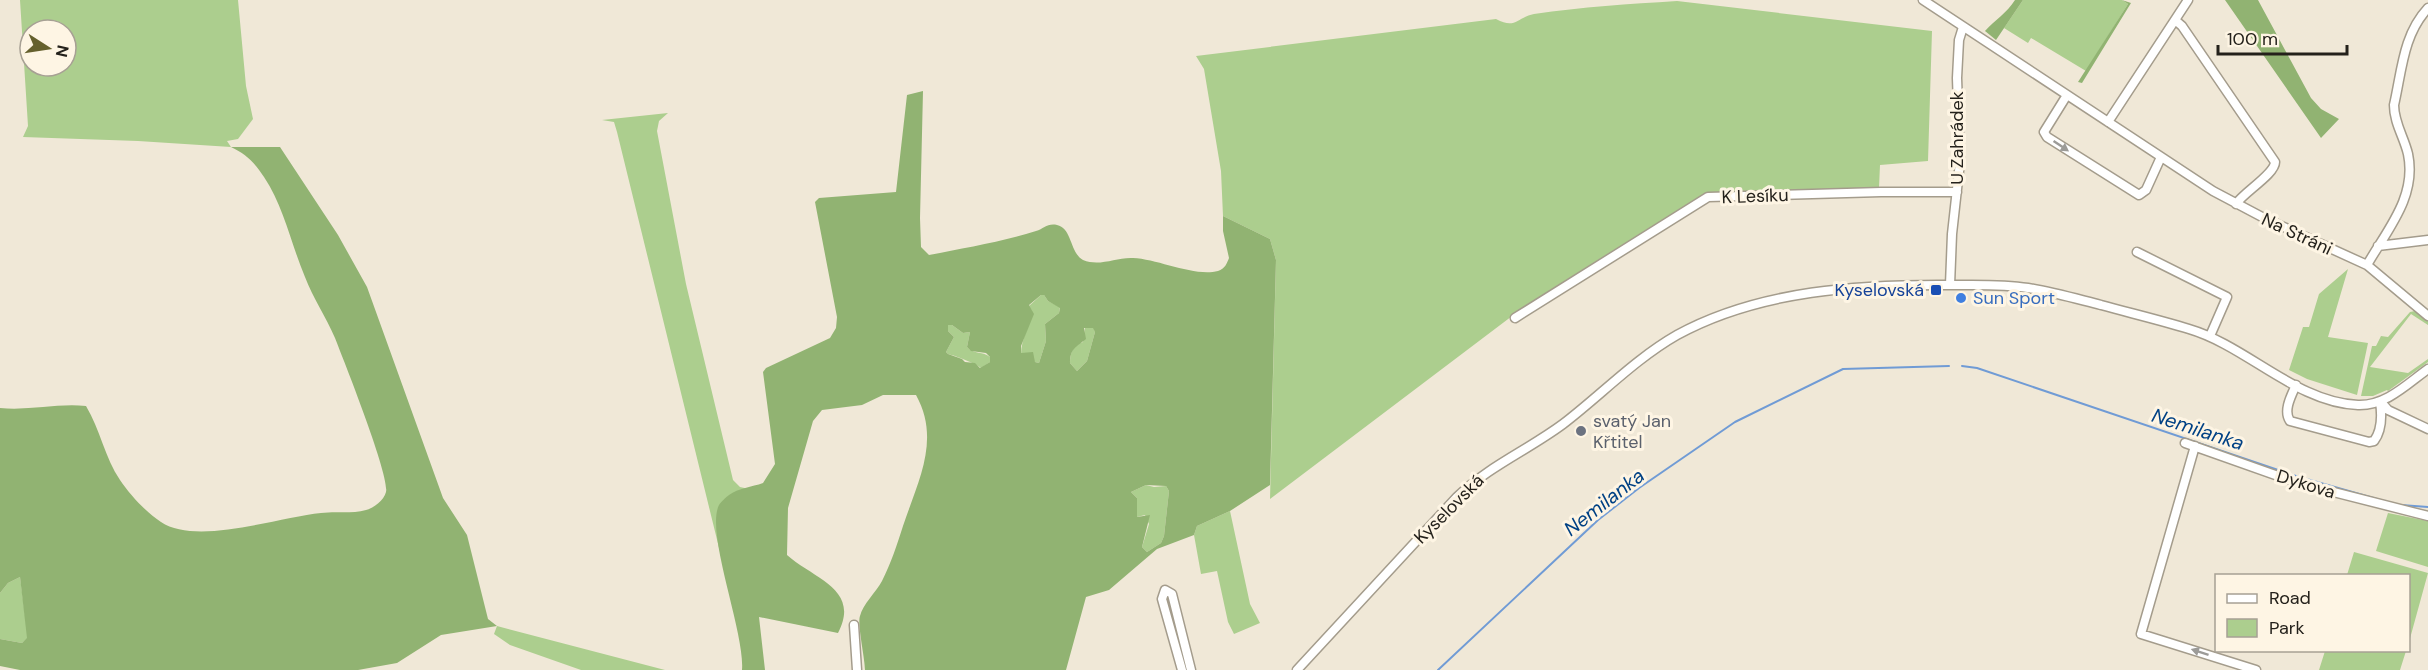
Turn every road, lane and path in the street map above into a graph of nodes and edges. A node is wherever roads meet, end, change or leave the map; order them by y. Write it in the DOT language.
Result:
graph roads {
  1 [pos="1923,0"];
  2 [pos="2188,0"];
  3 [pos="2428,8"];
  4 [pos="2175,20"];
  5 [pos="1963,27"];
  6 [pos="2067,95"];
  7 [pos="2108,122"];
  8 [pos="2161,157"];
  9 [pos="1957,192"];
  10 [pos="2236,204"];
  11 [pos="2428,240"];
  12 [pos="2378,246"];
  13 [pos="2137,252"];
  14 [pos="2367,265"];
  15 [pos="1950,285"];
  16 [pos="2428,316"];
  17 [pos="1515,318"];
  18 [pos="2210,336"];
  19 [pos="2428,369"];
  20 [pos="2296,385"];
  21 [pos="2380,402"];
  22 [pos="2428,429"];
  23 [pos="2186,443"];
  24 [pos="2195,446"];
  25 [pos="2428,516"];
  26 [pos="854,626"];
  27 [pos="857,670"];
  28 [pos="1182,670"];
  29 [pos="1191,670"];
  30 [pos="1297,670"];
  31 [pos="2256,670"];
  1 -- 5 [label="street, Na Stráni"];
  2 -- 4 [label="street"];
  3 -- 12 [label="street"];
  4 -- 7 [label="street"];
  4 -- 10 [label="street"];
  5 -- 6 [label="street, Na Stráni"];
  5 -- 9 [label="street, U Zahrádek"];
  6 -- 7 [label="street, Na Stráni"];
  6 -- 8 [label="street, one-way"];
  7 -- 8 [label="street, Na Stráni"];
  8 -- 10 [label="street, Na Stráni"];
  9 -- 15 [label="street, U Zahrádek"];
  9 -- 17 [label="street, K Lesíku"];
  10 -- 14 [label="street, Na Stráni"];
  11 -- 12 [label="street"];
  12 -- 14 [label="street"];
  13 -- 18 [label="street"];
  14 -- 16 [label="street, Na Stráni"];
  15 -- 18 [label="street, Kyselovská"];
  15 -- 30 [label="street, Kyselovská"];
  18 -- 20 [label="street, Kyselovská"];
  19 -- 21 [label="street"];
  20 -- 21 [label="street, Kyselovská"];
  20 -- 21 [label="street"];
  21 -- 22 [label="street"];
  23 -- 24 [label="street, Dykova"];
  24 -- 25 [label="street, Dykova"];
  31 -- 24 [label="street, one-way"];
  26 -- 27 [label="street"];
  28 -- 29 [label="street"];
}
